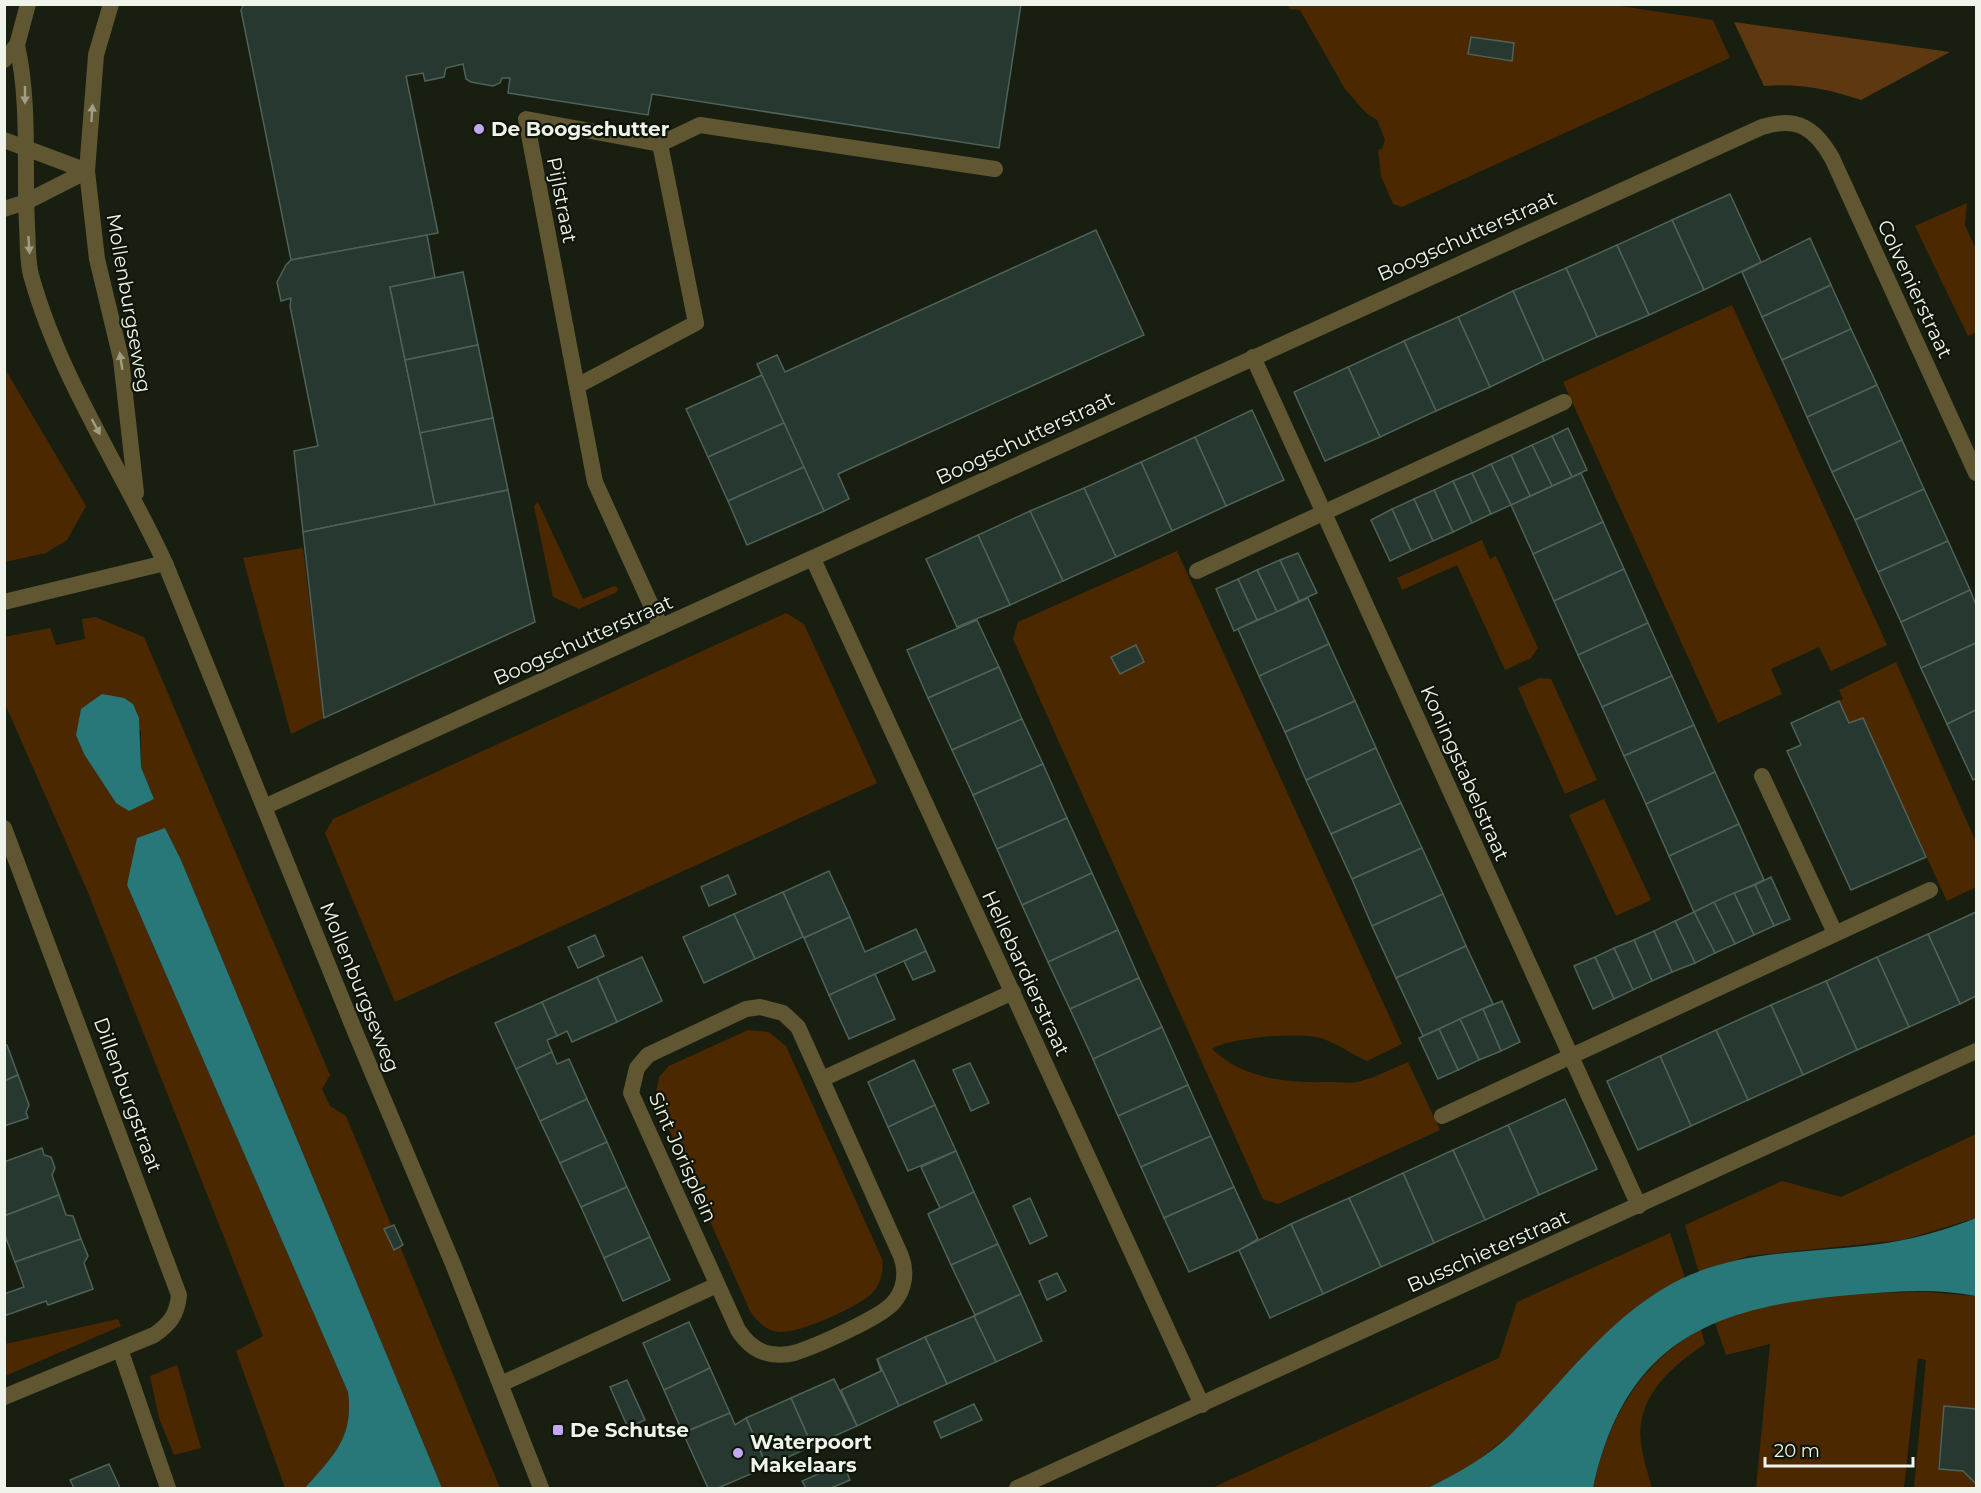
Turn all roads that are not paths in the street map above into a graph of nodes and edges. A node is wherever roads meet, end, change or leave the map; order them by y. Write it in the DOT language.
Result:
graph roads {
  1 [pos="28,4"];
  2 [pos="111,4"];
  3 [pos="17,45"];
  4 [pos="4,60"];
  5 [pos="1806,128"];
  6 [pos="4,140"];
  7 [pos="660,144"];
  8 [pos="24,145"];
  9 [pos="995,170"];
  10 [pos="87,171"];
  11 [pos="26,202"];
  12 [pos="4,209"];
  13 [pos="1253,357"];
  14 [pos="577,386"];
  15 [pos="1564,402"];
  16 [pos="1977,473"];
  17 [pos="137,503"];
  18 [pos="1324,513"];
  19 [pos="813,559"];
  20 [pos="165,563"];
  21 [pos="1197,571"];
  22 [pos="4,602"];
  23 [pos="661,627"];
  24 [pos="1762,776"];
  25 [pos="264,807"];
  26 [pos="4,828"];
  27 [pos="1930,890"];
  28 [pos="1835,933"];
  29 [pos="1012,992"];
  30 [pos="1977,1051"];
  31 [pos="1571,1055"];
  32 [pos="822,1079"];
  33 [pos="1442,1116"];
  34 [pos="1639,1206"];
  35 [pos="717,1285"];
  36 [pos="120,1349"];
  37 [pos="501,1384"];
  38 [pos="4,1397"];
  39 [pos="1202,1404"];
  40 [pos="168,1488"];
  41 [pos="541,1488"];
  42 [pos="1017,1488"];
  1 -- 3 [label="street, Mollenburgseweg"];
  10 -- 2 [label="street, Mollenburgseweg, one-way"];
  3 -- 4 [label="street, Mollenburgseweg"];
  3 -- 8 [label="street, Mollenburgseweg, one-way"];
  5 -- 13 [label="street, Boogschutterstraat"];
  5 -- 16 [label="street, Colvenierstraat"];
  6 -- 8 [label="street"];
  7 -- 9 [label="street"];
  7 -- 14 [label="street"];
  7 -- 14 [label="street, Pijlstraat"];
  8 -- 10 [label="street"];
  8 -- 11 [label="street, Mollenburgseweg"];
  10 -- 11 [label="street"];
  17 -- 10 [label="street, Mollenburgseweg, one-way"];
  11 -- 12 [label="street"];
  11 -- 17 [label="street, Mollenburgseweg, one-way"];
  13 -- 18 [label="street, Koningstabelstraat"];
  13 -- 19 [label="street, Boogschutterstraat"];
  14 -- 23 [label="street, Pijlstraat"];
  15 -- 18 [label="street"];
  17 -- 20 [label="street, Mollenburgseweg"];
  18 -- 21 [label="street"];
  18 -- 31 [label="street, Koningstabelstraat"];
  19 -- 23 [label="street, Boogschutterstraat"];
  19 -- 29 [label="street, Hellebardierstraat"];
  20 -- 22 [label="street"];
  20 -- 25 [label="street, Mollenburgseweg"];
  23 -- 25 [label="street, Boogschutterstraat"];
  24 -- 28 [label="street"];
  25 -- 37 [label="street, Mollenburgseweg"];
  26 -- 36 [label="street, Dillenburgstraat"];
  27 -- 28 [label="street"];
  28 -- 31 [label="street"];
  29 -- 32 [label="street"];
  29 -- 39 [label="street, Hellebardierstraat"];
  30 -- 34 [label="street, Busschieterstraat"];
  31 -- 33 [label="street"];
  31 -- 34 [label="street, Koningstabelstraat"];
  32 -- 35 [label="street, Sint Jorisplein"];
  32 -- 35 [label="street, Sint Jorisplein"];
  34 -- 39 [label="street, Busschieterstraat"];
  35 -- 37 [label="street"];
  36 -- 38 [label="street, Dillenburgstraat"];
  36 -- 40 [label="street"];
  37 -- 41 [label="street, Mollenburgseweg"];
  39 -- 42 [label="street, Busschieterstraat"];
}
